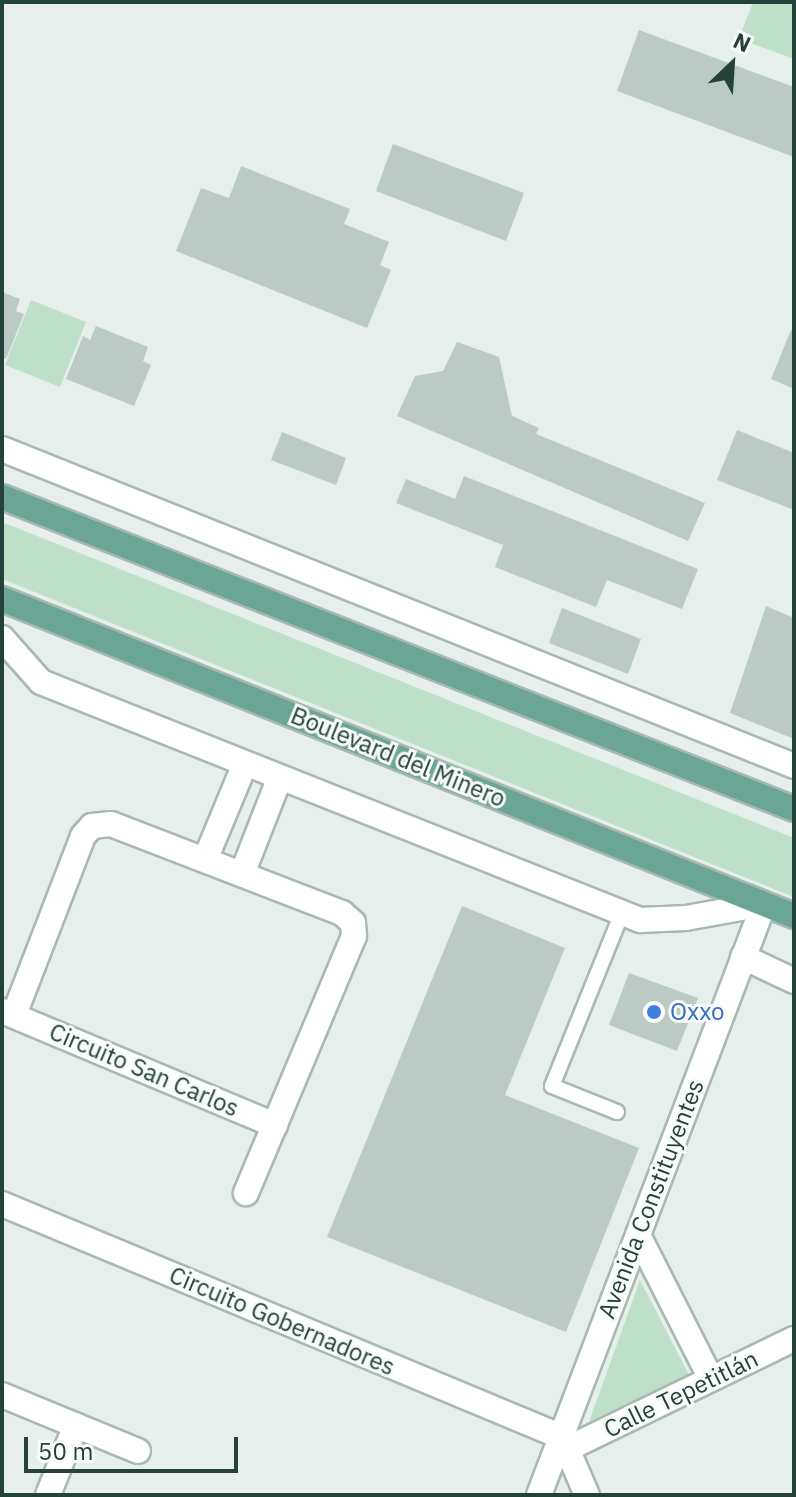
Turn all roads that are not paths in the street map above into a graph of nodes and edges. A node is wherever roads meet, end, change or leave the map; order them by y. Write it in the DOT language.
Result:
graph roads {
  1 [pos="2,449"];
  2 [pos="2,497"];
  3 [pos="2,599"];
  4 [pos="2,638"];
  5 [pos="245,764"];
  6 [pos="794,766"];
  7 [pos="280,777"];
  8 [pos="794,809"];
  9 [pos="205,860"];
  10 [pos="242,874"];
  11 [pos="764,904"];
  12 [pos="622,913"];
  13 [pos="794,916"];
  14 [pos="743,957"];
  15 [pos="794,981"];
  16 [pos="8,1013"];
  17 [pos="617,1112"];
  18 [pos="275,1125"];
  19 [pos="246,1193"];
  20 [pos="2,1204"];
  21 [pos="638,1235"];
  22 [pos="794,1339"];
  23 [pos="711,1379"];
  24 [pos="2,1395"];
  25 [pos="76,1425"];
  26 [pos="565,1443"];
  27 [pos="138,1451"];
  28 [pos="48,1495"];
  29 [pos="539,1495"];
  30 [pos="587,1495"];
  1 -- 6 [label="street"];
  2 -- 8 [label="main road"];
  3 -- 11 [label="main road, Boulevard del Minero"];
  4 -- 5 [label="street"];
  5 -- 7 [label="street"];
  5 -- 9 [label="street"];
  7 -- 10 [label="street"];
  7 -- 12 [label="street"];
  9 -- 10 [label="street, Circuito San Carlos"];
  9 -- 16 [label="street, Circuito San Carlos"];
  10 -- 18 [label="street, Circuito San Carlos"];
  11 -- 12 [label="street"];
  11 -- 13 [label="main road, Boulevard del Minero"];
  11 -- 14 [label="street, Avenida Constituyentes"];
  12 -- 17 [label="lane"];
  14 -- 15 [label="street"];
  14 -- 21 [label="street, Avenida Constituyentes"];
  16 -- 18 [label="street, Circuito San Carlos"];
  18 -- 19 [label="street, Circuito San Carlos"];
  20 -- 26 [label="street, Circuito Gobernadores"];
  21 -- 23 [label="street"];
  21 -- 26 [label="street, Avenida Constituyentes"];
  22 -- 23 [label="street, Calle Tepetitlán"];
  23 -- 26 [label="street, Calle Tepetitlán"];
  24 -- 25 [label="street"];
  25 -- 27 [label="street"];
  25 -- 28 [label="street"];
  26 -- 29 [label="street, Avenida Constituyentes"];
  26 -- 30 [label="street"];
}
